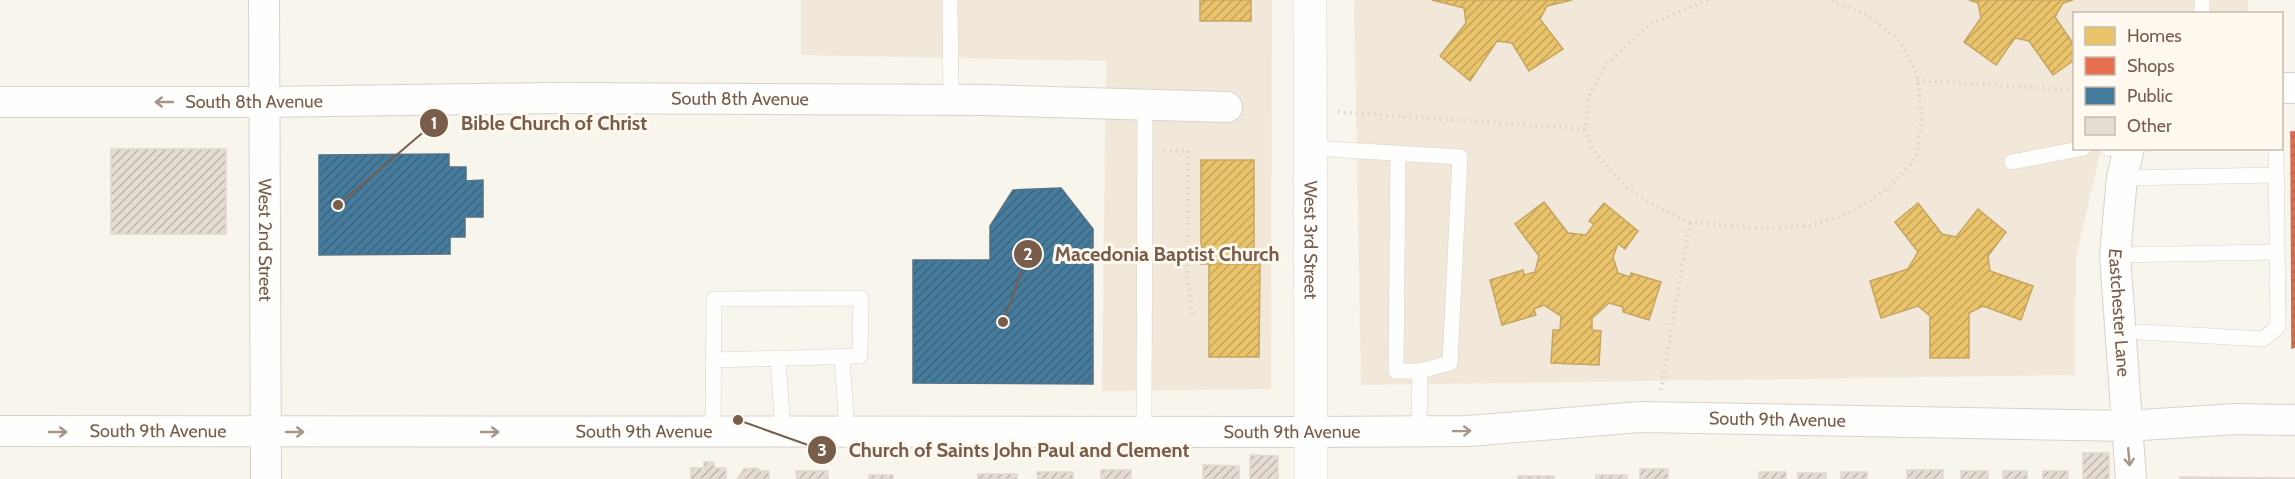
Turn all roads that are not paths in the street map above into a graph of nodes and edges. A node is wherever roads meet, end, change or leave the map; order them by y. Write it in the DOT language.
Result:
graph roads {
  1 [pos="264,0"];
  2 [pos="950,0"];
  3 [pos="1310,0"];
  4 [pos="951,100"];
  5 [pos="0,102"];
  6 [pos="264,102"];
  7 [pos="1146,105"];
  8 [pos="1227,107"];
  9 [pos="1311,148"];
  10 [pos="2074,150"];
  11 [pos="2276,150"];
  12 [pos="1398,153"];
  13 [pos="2122,156"];
  14 [pos="2013,162"];
  15 [pos="2276,175"];
  16 [pos="2277,252"];
  17 [pos="2115,255"];
  18 [pos="2140,332"];
  19 [pos="842,357"];
  20 [pos="778,359"];
  21 [pos="713,360"];
  22 [pos="1420,371"];
  23 [pos="2295,420"];
  24 [pos="2126,426"];
  25 [pos="1419,430"];
  26 [pos="0,431"];
  27 [pos="265,432"];
  28 [pos="713,432"];
  29 [pos="783,432"];
  30 [pos="847,432"];
  31 [pos="1144,432"];
  32 [pos="1311,432"];
  33 [pos="266,479"];
  34 [pos="1311,479"];
  35 [pos="2131,479"];
  1 -- 6 [label="street, West 2nd Street"];
  2 -- 4 [label="lane"];
  3 -- 9 [label="street, West 3rd Street"];
  4 -- 6 [label="street, South 8th Avenue"];
  4 -- 7 [label="street, South 8th Avenue"];
  6 -- 5 [label="street, South 8th Avenue, one-way"];
  6 -- 27 [label="street, West 2nd Street"];
  7 -- 8 [label="street, South 8th Avenue"];
  7 -- 31 [label="lane"];
  9 -- 12 [label="lane"];
  9 -- 32 [label="street, West 3rd Street"];
  10 -- 14 [label="lane"];
  11 -- 15 [label="lane"];
  12 -- 22 [label="lane"];
  12 -- 22 [label="lane"];
  13 -- 15 [label="lane"];
  13 -- 17 [label="street, Eastchester Lane"];
  15 -- 16 [label="lane"];
  16 -- 17 [label="lane"];
  16 -- 18 [label="lane"];
  17 -- 24 [label="street, Eastchester Lane"];
  19 -- 20 [label="lane"];
  19 -- 21 [label="lane"];
  19 -- 30 [label="lane"];
  20 -- 21 [label="lane"];
  20 -- 29 [label="lane"];
  21 -- 28 [label="lane"];
  22 -- 25 [label="lane"];
  23 -- 24 [label="street, South 9th Avenue"];
  25 -- 24 [label="street, South 9th Avenue, one-way"];
  24 -- 35 [label="street, Eastchester Lane, one-way"];
  25 -- 32 [label="street, South 9th Avenue"];
  26 -- 27 [label="street, South 9th Avenue, one-way"];
  27 -- 28 [label="street, South 9th Avenue, one-way"];
  27 -- 33 [label="street, West 2nd Street"];
  28 -- 29 [label="street, South 9th Avenue"];
  29 -- 30 [label="street, South 9th Avenue"];
  30 -- 31 [label="street, South 9th Avenue"];
  31 -- 32 [label="street, South 9th Avenue"];
  32 -- 34 [label="street, West 3rd Street"];
}
